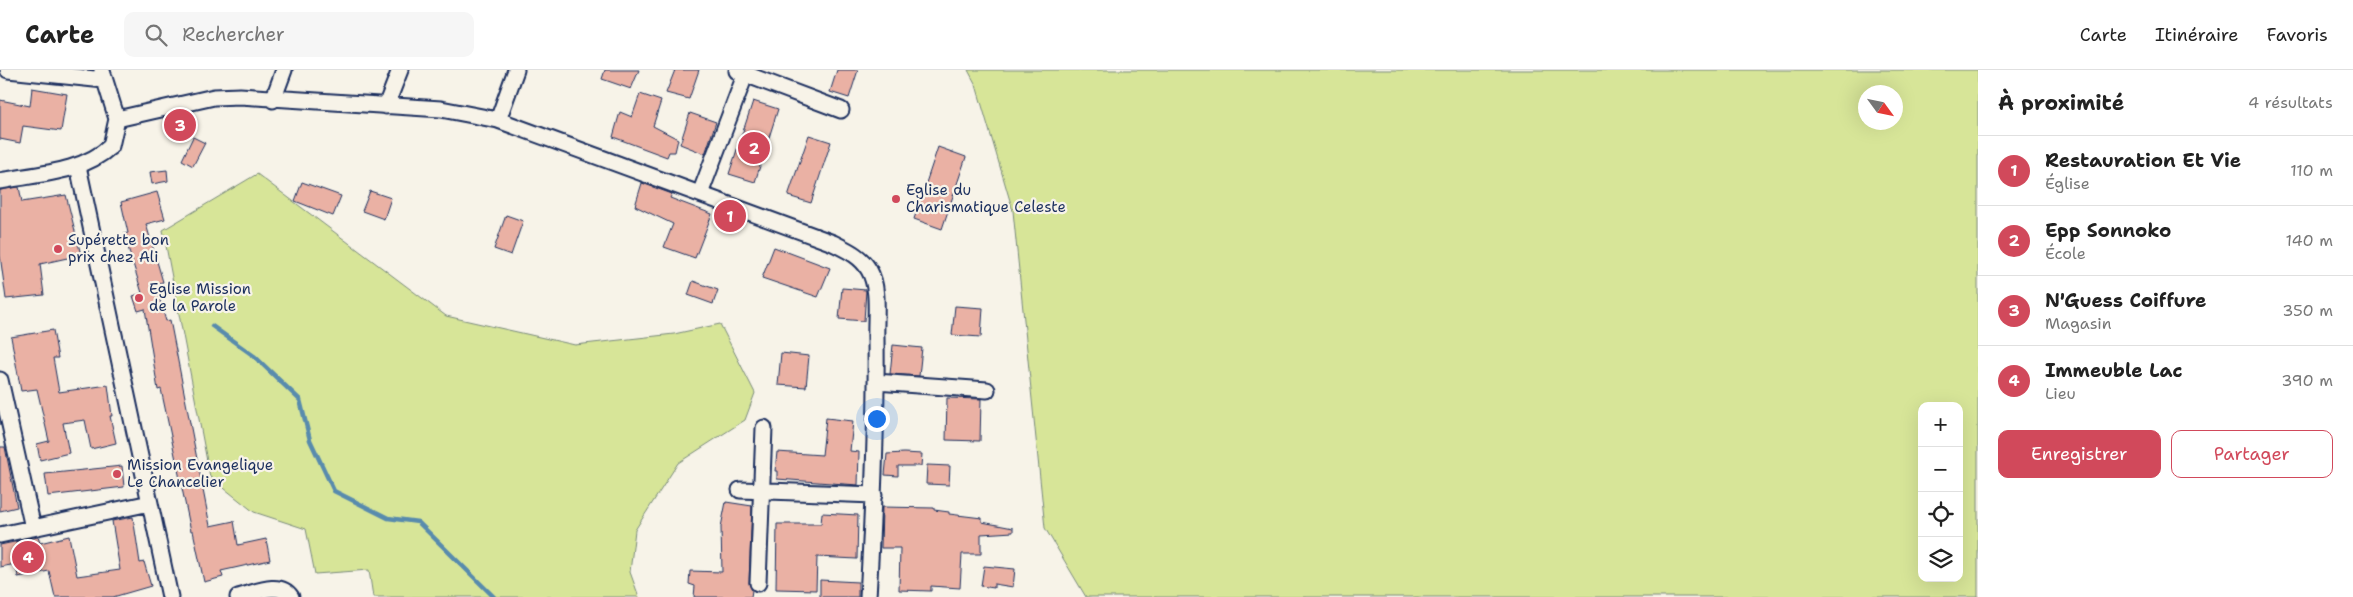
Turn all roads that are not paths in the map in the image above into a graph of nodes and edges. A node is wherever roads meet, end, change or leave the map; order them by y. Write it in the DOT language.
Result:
graph roads {
  1 [pos="8,70"];
  2 [pos="284,70"];
  3 [pos="400,70"];
  4 [pos="516,70"];
  5 [pos="743,71"];
  6 [pos="103,75"];
  7 [pos="273,100"];
  8 [pos="386,106"];
  9 [pos="841,110"];
  10 [pos="117,119"];
  11 [pos="498,120"];
  12 [pos="78,166"];
  13 [pos="0,181"];
  14 [pos="700,194"];
  15 [pos="0,380"];
  16 [pos="876,382"];
  17 [pos="987,390"];
  18 [pos="764,428"];
  19 [pos="740,490"];
  20 [pos="762,491"];
  21 [pos="874,495"];
  22 [pos="150,503"];
  23 [pos="33,528"];
  24 [pos="0,535"];
  25 [pos="758,583"];
  26 [pos="170,597"];
  27 [pos="238,597"];
  28 [pos="291,597"];
  29 [pos="868,597"];
  1 -- 6 [label="street"];
  2 -- 7 [label="street"];
  3 -- 8 [label="street"];
  4 -- 11 [label="street"];
  5 -- 9 [label="street"];
  5 -- 14 [label="street"];
  6 -- 10 [label="street"];
  7 -- 8 [label="street"];
  7 -- 10 [label="street"];
  8 -- 11 [label="street"];
  10 -- 12 [label="street"];
  11 -- 14 [label="street"];
  12 -- 13 [label="street"];
  12 -- 22 [label="street"];
  14 -- 16 [label="street"];
  15 -- 23 [label="street"];
  16 -- 17 [label="street"];
  16 -- 21 [label="street"];
  18 -- 20 [label="street"];
  19 -- 20 [label="street"];
  20 -- 21 [label="street"];
  20 -- 25 [label="street"];
  21 -- 29 [label="street"];
  22 -- 23 [label="street"];
  22 -- 26 [label="street"];
  23 -- 24 [label="street"];
  27 -- 28 [label="street"];
}
